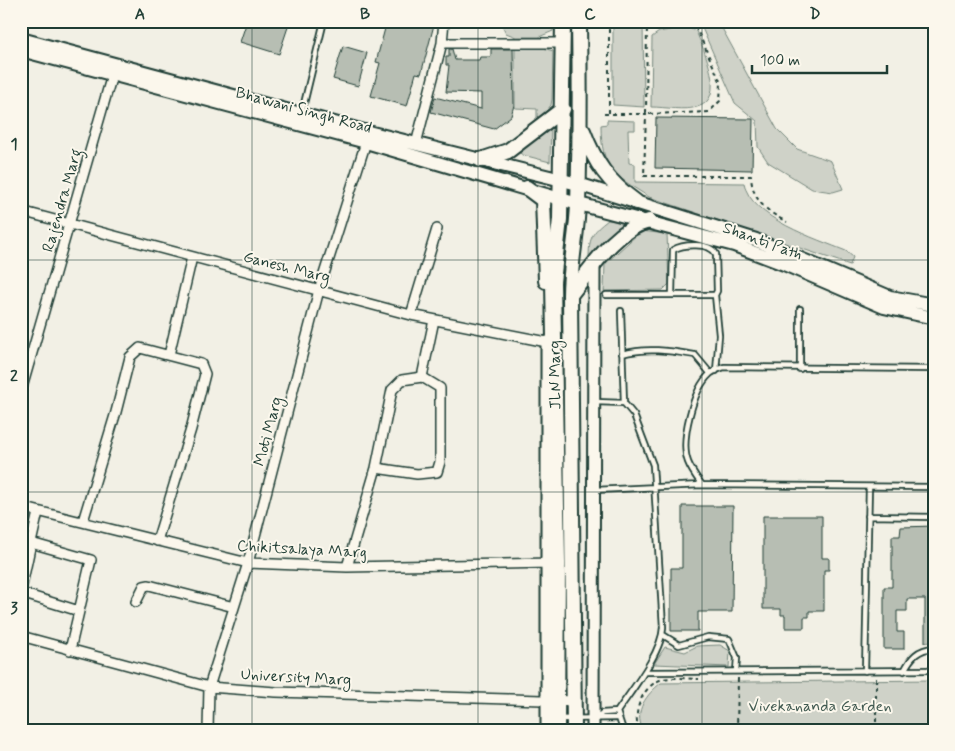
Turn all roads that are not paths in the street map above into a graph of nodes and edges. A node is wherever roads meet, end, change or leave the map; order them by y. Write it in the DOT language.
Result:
graph roads {
  1 [pos="324,21"];
  2 [pos="444,21"];
  3 [pos="563,21"];
  4 [pos="579,21"];
  5 [pos="21,39"];
  6 [pos="564,42"];
  7 [pos="442,43"];
  8 [pos="21,50"];
  9 [pos="112,75"];
  10 [pos="563,109"];
  11 [pos="302,114"];
  12 [pos="581,126"];
  13 [pos="366,142"];
  14 [pos="416,144"];
  15 [pos="481,160"];
  16 [pos="560,180"];
  17 [pos="578,184"];
  18 [pos="527,188"];
  19 [pos="560,198"];
  20 [pos="636,202"];
  21 [pos="578,203"];
  22 [pos="21,211"];
  23 [pos="649,221"];
  24 [pos="70,224"];
  25 [pos="437,229"];
  26 [pos="192,257"];
  27 [pos="594,265"];
  28 [pos="319,290"];
  29 [pos="570,295"];
  30 [pos="606,295"];
  31 [pos="672,295"];
  32 [pos="715,295"];
  33 [pos="934,305"];
  34 [pos="800,310"];
  35 [pos="621,311"];
  36 [pos="411,315"];
  37 [pos="934,318"];
  38 [pos="434,320"];
  39 [pos="550,344"];
  40 [pos="622,354"];
  41 [pos="169,355"];
  42 [pos="800,369"];
  43 [pos="934,369"];
  44 [pos="713,372"];
  45 [pos="422,377"];
  46 [pos="21,391"];
  47 [pos="595,402"];
  48 [pos="624,402"];
  49 [pos="376,468"];
  50 [pos="702,485"];
  51 [pos="934,486"];
  52 [pos="868,487"];
  53 [pos="653,489"];
  54 [pos="595,490"];
  55 [pos="21,507"];
  56 [pos="38,512"];
  57 [pos="868,516"];
  58 [pos="934,517"];
  59 [pos="83,521"];
  60 [pos="157,541"];
  61 [pos="31,543"];
  62 [pos="248,563"];
  63 [pos="552,563"];
  64 [pos="347,567"];
  65 [pos="21,591"];
  66 [pos="136,602"];
  67 [pos="234,607"];
  68 [pos="79,611"];
  69 [pos="663,635"];
  70 [pos="21,636"];
  71 [pos="934,648"];
  72 [pos="70,650"];
  73 [pos="934,670"];
  74 [pos="736,671"];
  75 [pos="864,671"];
  76 [pos="904,671"];
  77 [pos="645,672"];
  78 [pos="209,686"];
  79 [pos="552,701"];
  80 [pos="575,701"];
  81 [pos="617,712"];
  82 [pos="596,717"];
  83 [pos="617,718"];
  84 [pos="557,724"];
  85 [pos="574,724"];
  86 [pos="208,730"];
  87 [pos="547,730"];
  88 [pos="593,730"];
  89 [pos="623,730"];
  1 -- 11 [label="lane"];
  2 -- 7 [label="street"];
  3 -- 6 [label="main road, JLN Marg"];
  4 -- 12 [label="main road, JLN Marg"];
  5 -- 11 [label="main road, Bhawani Singh Road"];
  6 -- 7 [label="street"];
  6 -- 10 [label="main road, JLN Marg"];
  7 -- 14 [label="street"];
  8 -- 9 [label="main road, Bhawani Singh Road"];
  9 -- 13 [label="main road, Bhawani Singh Road"];
  9 -- 24 [label="street, Rajendra Marg"];
  10 -- 15 [label="main road"];
  10 -- 16 [label="main road, JLN Marg"];
  11 -- 14 [label="main road, Bhawani Singh Road"];
  12 -- 17 [label="main road, JLN Marg"];
  12 -- 20 [label="main road"];
  13 -- 18 [label="main road, Bhawani Singh Road"];
  13 -- 28 [label="street, Moti Marg"];
  14 -- 15 [label="main road, Bhawani Singh Road"];
  15 -- 16 [label="main road, Bhawani Singh Road"];
  16 -- 17 [label="main road, Bhawani Singh Road"];
  16 -- 19 [label="main road, JLN Marg"];
  17 -- 20 [label="main road, Bhawani Singh Road"];
  17 -- 21 [label="main road, JLN Marg"];
  18 -- 19 [label="main road, Bhawani Singh Road"];
  18 -- 39 [label="main road"];
  19 -- 21 [label="main road, Bhawani Singh Road"];
  19 -- 39 [label="main road, JLN Marg"];
  20 -- 33 [label="main road, Bhawani Singh Road"];
  21 -- 23 [label="main road, Shanti Path"];
  21 -- 29 [label="main road, JLN Marg"];
  22 -- 24 [label="street, Ganesh Marg"];
  23 -- 27 [label="main road"];
  23 -- 37 [label="main road, Shanti Path"];
  24 -- 26 [label="street, Ganesh Marg"];
  24 -- 46 [label="street, Rajendra Marg"];
  25 -- 36 [label="street"];
  26 -- 28 [label="street, Ganesh Marg"];
  26 -- 41 [label="street"];
  27 -- 29 [label="main road"];
  27 -- 47 [label="street"];
  28 -- 36 [label="street, Ganesh Marg"];
  28 -- 62 [label="street, Moti Marg"];
  29 -- 80 [label="main road, JLN Marg"];
  30 -- 31 [label="lane"];
  31 -- 32 [label="lane"];
  31 -- 32 [label="lane"];
  32 -- 44 [label="lane"];
  34 -- 42 [label="lane"];
  35 -- 40 [label="lane"];
  36 -- 38 [label="street, Ganesh Marg"];
  38 -- 39 [label="street, Ganesh Marg"];
  38 -- 45 [label="street"];
  39 -- 63 [label="main road, JLN Marg"];
  40 -- 44 [label="lane"];
  40 -- 48 [label="lane"];
  41 -- 59 [label="street"];
  41 -- 60 [label="street"];
  42 -- 43 [label="lane"];
  42 -- 44 [label="lane"];
  44 -- 50 [label="lane"];
  45 -- 49 [label="street"];
  45 -- 49 [label="street"];
  47 -- 48 [label="lane"];
  47 -- 54 [label="street"];
  48 -- 53 [label="lane"];
  49 -- 64 [label="street"];
  50 -- 52 [label="lane"];
  50 -- 53 [label="lane"];
  51 -- 52 [label="lane"];
  52 -- 57 [label="lane"];
  53 -- 54 [label="lane"];
  53 -- 69 [label="lane"];
  54 -- 82 [label="street"];
  55 -- 56 [label="street, Chikitsalaya Marg"];
  56 -- 59 [label="street, Chikitsalaya Marg"];
  56 -- 61 [label="street"];
  57 -- 58 [label="lane"];
  57 -- 75 [label="lane"];
  59 -- 60 [label="street, Chikitsalaya Marg"];
  60 -- 62 [label="street, Chikitsalaya Marg"];
  61 -- 65 [label="street"];
  61 -- 68 [label="street"];
  62 -- 64 [label="street, Chikitsalaya Marg"];
  62 -- 67 [label="street, Moti Marg"];
  63 -- 64 [label="street, Chikitsalaya Marg"];
  63 -- 79 [label="main road, JLN Marg"];
  65 -- 68 [label="street"];
  66 -- 67 [label="street"];
  67 -- 78 [label="street, Moti Marg"];
  68 -- 72 [label="street"];
  69 -- 74 [label="lane"];
  69 -- 77 [label="lane"];
  70 -- 72 [label="street, University Marg"];
  71 -- 76 [label="lane"];
  72 -- 78 [label="street, University Marg"];
  73 -- 76 [label="lane"];
  74 -- 75 [label="lane"];
  74 -- 77 [label="lane"];
  75 -- 76 [label="lane"];
  77 -- 81 [label="lane"];
  78 -- 79 [label="street, University Marg"];
  78 -- 86 [label="street, Moti Marg"];
  79 -- 80 [label="street, University Marg"];
  79 -- 84 [label="main road, JLN Marg"];
  79 -- 87 [label="street"];
  80 -- 85 [label="main road, JLN Marg"];
  81 -- 82 [label="lane"];
  81 -- 83 [label="lane"];
  82 -- 83 [label="lane"];
  82 -- 85 [label="lane"];
  82 -- 88 [label="street"];
  83 -- 89 [label="lane"];
  84 -- 85 [label="lane"];
}
